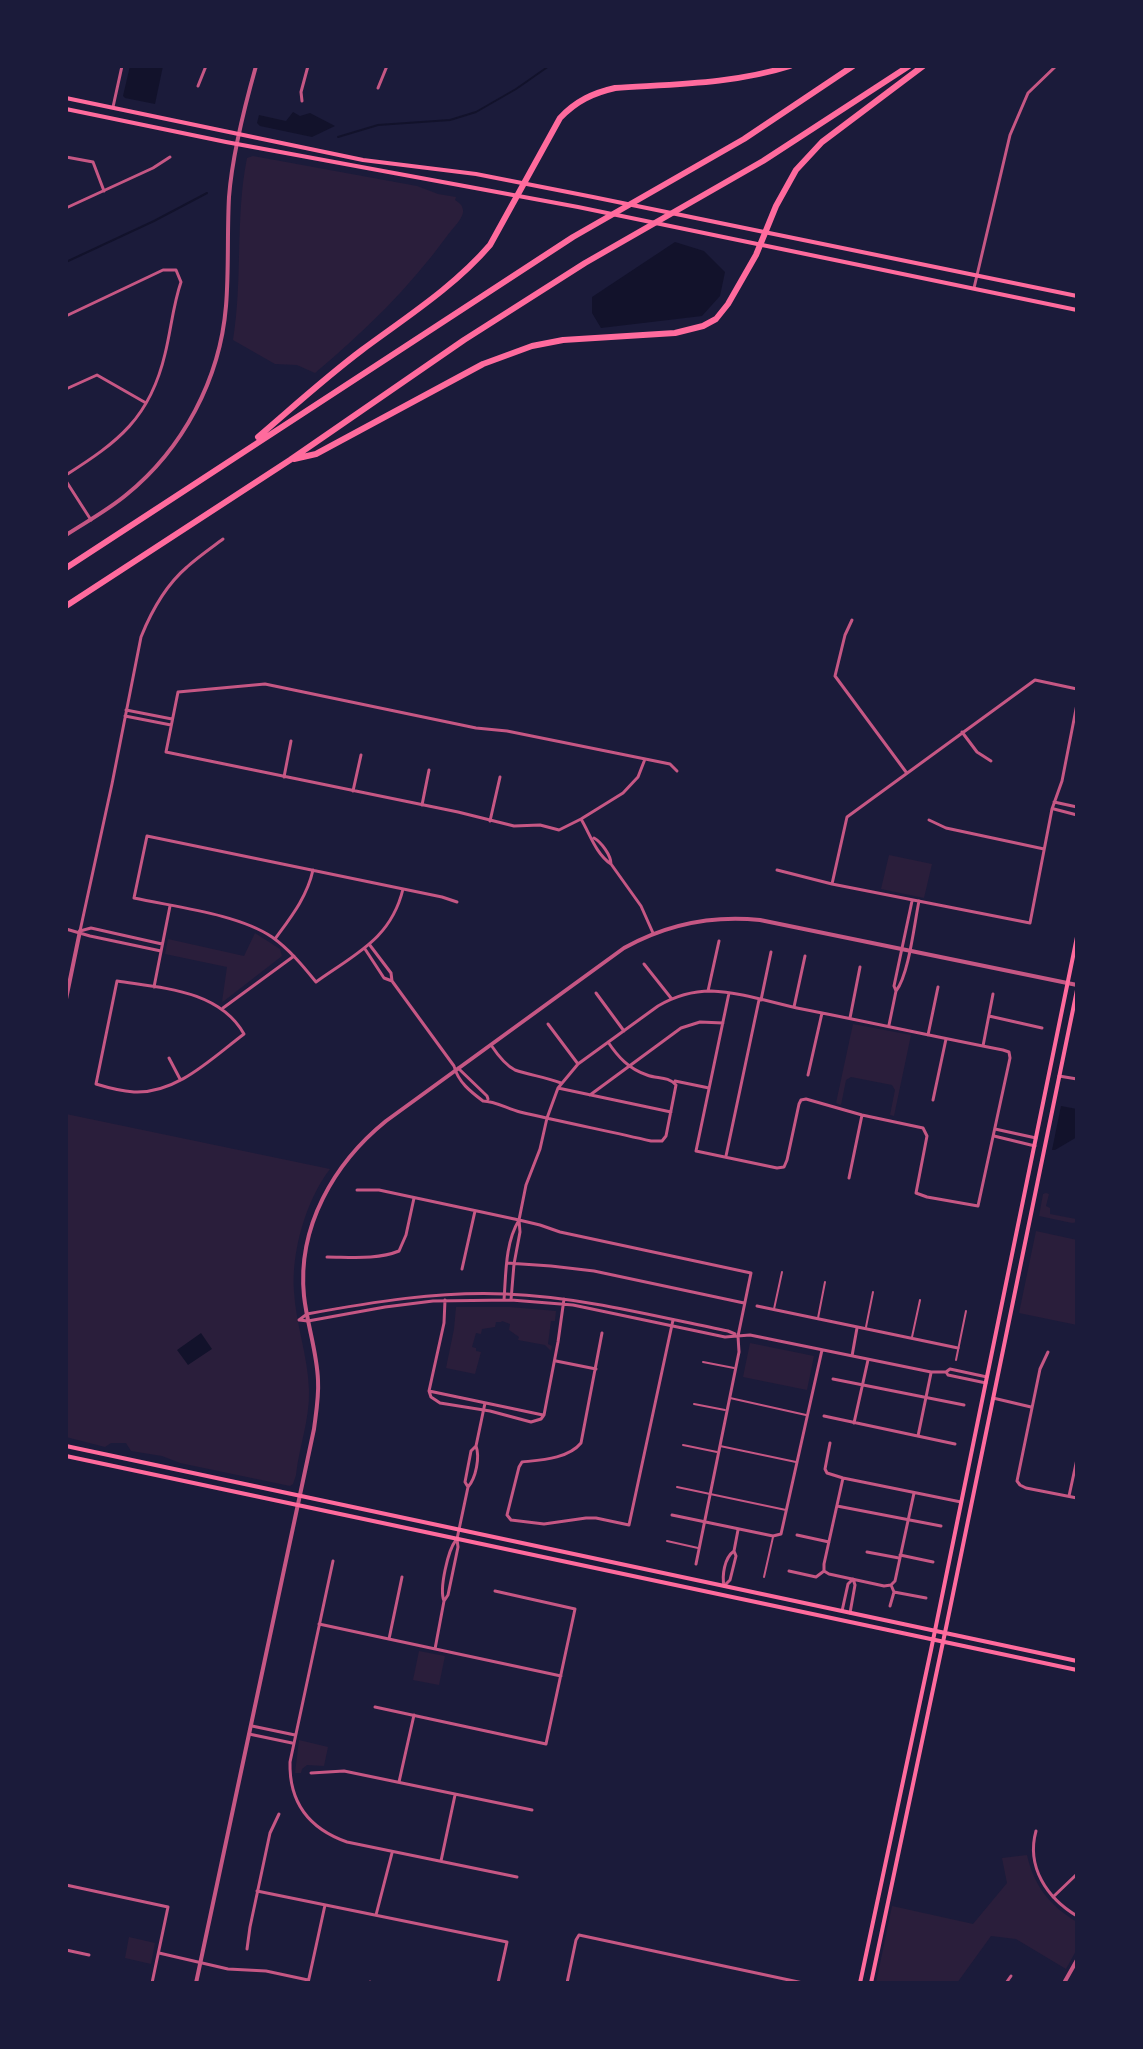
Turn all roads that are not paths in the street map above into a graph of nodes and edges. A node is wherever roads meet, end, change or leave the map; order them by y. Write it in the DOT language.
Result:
graph roads {
  1 [pos="122,66"];
  2 [pos="206,66"];
  3 [pos="256,66"];
  4 [pos="308,66"];
  5 [pos="387,66"];
  6 [pos="790,66"];
  7 [pos="853,66"];
  8 [pos="909,66"];
  9 [pos="923,66"];
  10 [pos="1056,66"];
  11 [pos="198,86"];
  12 [pos="378,88"];
  13 [pos="66,98"];
  14 [pos="302,101"];
  15 [pos="113,107"];
  16 [pos="66,109"];
  17 [pos="240,135"];
  18 [pos="238,145"];
  19 [pos="66,157"];
  20 [pos="170,157"];
  21 [pos="524,183"];
  22 [pos="104,191"];
  23 [pos="518,195"];
  24 [pos="66,208"];
  25 [pos="766,232"];
  26 [pos="761,245"];
  27 [pos="976,276"];
  28 [pos="974,288"];
  29 [pos="1077,296"];
  30 [pos="1077,310"];
  31 [pos="66,316"];
  32 [pos="66,389"];
  33 [pos="146,403"];
  34 [pos="236,456"];
  35 [pos="290,460"];
  36 [pos="66,475"];
  37 [pos="66,481"];
  38 [pos="91,520"];
  39 [pos="66,535"];
  40 [pos="223,539"];
  41 [pos="66,568"];
  42 [pos="66,606"];
  43 [pos="852,620"];
  44 [pos="1077,689"];
  45 [pos="1077,704"];
  46 [pos="126,710"];
  47 [pos="125,716"];
  48 [pos="172,719"];
  49 [pos="171,725"];
  50 [pos="962,732"];
  51 [pos="291,741"];
  52 [pos="361,755"];
  53 [pos="645,759"];
  54 [pos="991,761"];
  55 [pos="429,770"];
  56 [pos="677,771"];
  57 [pos="906,772"];
  58 [pos="284,777"];
  59 [pos="500,777"];
  60 [pos="353,791"];
  61 [pos="1054,802"];
  62 [pos="422,805"];
  63 [pos="1077,807"];
  64 [pos="1052,809"];
  65 [pos="1077,815"];
  66 [pos="581,819"];
  67 [pos="929,820"];
  68 [pos="490,821"];
  69 [pos="1044,849"];
  70 [pos="313,870"];
  71 [pos="777,870"];
  72 [pos="832,884"];
  73 [pos="403,889"];
  74 [pos="912,900"];
  75 [pos="919,901"];
  76 [pos="457,902"];
  77 [pos="170,906"];
  78 [pos="906,924"];
  79 [pos="914,926"];
  80 [pos="66,929"];
  81 [pos="80,931"];
  82 [pos="110,933"];
  83 [pos="653,933"];
  84 [pos="1077,937"];
  85 [pos="108,939"];
  86 [pos="275,939"];
  87 [pos="719,941"];
  88 [pos="162,944"];
  89 [pos="369,944"];
  90 [pos="364,948"];
  91 [pos="901,949"];
  92 [pos="161,951"];
  93 [pos="909,951"];
  94 [pos="771,952"];
  95 [pos="294,956"];
  96 [pos="805,956"];
  97 [pos="644,964"];
  98 [pos="860,967"];
  99 [pos="392,981"];
  100 [pos="1068,983"];
  101 [pos="154,987"];
  102 [pos="938,987"];
  103 [pos="1077,988"];
  104 [pos="708,991"];
  105 [pos="896,991"];
  106 [pos="596,993"];
  107 [pos="729,993"];
  108 [pos="993,994"];
  109 [pos="671,998"];
  110 [pos="66,999"];
  111 [pos="760,1000"];
  112 [pos="794,1007"];
  113 [pos="222,1009"];
  114 [pos="822,1013"];
  115 [pos="989,1016"];
  116 [pos="850,1018"];
  117 [pos="723,1023"];
  118 [pos="548,1024"];
  119 [pos="889,1026"];
  120 [pos="1042,1028"];
  121 [pos="624,1031"];
  122 [pos="928,1035"];
  123 [pos="946,1039"];
  124 [pos="608,1042"];
  125 [pos="491,1045"];
  126 [pos="983,1046"];
  127 [pos="169,1058"];
  128 [pos="578,1064"];
  129 [pos="628,1065"];
  130 [pos="456,1069"];
  131 [pos="808,1075"];
  132 [pos="1059,1076"];
  133 [pos="1077,1079"];
  134 [pos="181,1080"];
  135 [pos="670,1080"];
  136 [pos="561,1083"];
  137 [pos="558,1088"];
  138 [pos="709,1088"];
  139 [pos="590,1095"];
  140 [pos="488,1100"];
  141 [pos="933,1100"];
  142 [pos="671,1112"];
  143 [pos="862,1115"];
  144 [pos="547,1118"];
  145 [pos="995,1129"];
  146 [pos="994,1136"];
  147 [pos="1036,1138"];
  148 [pos="1035,1146"];
  149 [pos="726,1158"];
  150 [pos="849,1178"];
  151 [pos="357,1190"];
  152 [pos="414,1198"];
  153 [pos="475,1211"];
  154 [pos="519,1220"];
  155 [pos="327,1257"];
  156 [pos="507,1263"];
  157 [pos="514,1264"];
  158 [pos="462,1269"];
  159 [pos="782,1272"];
  160 [pos="825,1282"];
  161 [pos="873,1292"];
  162 [pos="444,1294"];
  163 [pos="505,1294"];
  164 [pos="512,1294"];
  165 [pos="504,1300"];
  166 [pos="511,1300"];
  167 [pos="920,1300"];
  168 [pos="445,1301"];
  169 [pos="563,1301"];
  170 [pos="744,1303"];
  171 [pos="757,1306"];
  172 [pos="774,1310"];
  173 [pos="966,1311"];
  174 [pos="307,1314"];
  175 [pos="818,1319"];
  176 [pos="673,1320"];
  177 [pos="308,1321"];
  178 [pos="672,1325"];
  179 [pos="858,1327"];
  180 [pos="866,1328"];
  181 [pos="602,1333"];
  182 [pos="738,1336"];
  183 [pos="911,1338"];
  184 [pos="958,1348"];
  185 [pos="822,1350"];
  186 [pos="1048,1352"];
  187 [pos="852,1356"];
  188 [pos="868,1359"];
  189 [pos="956,1360"];
  190 [pos="555,1361"];
  191 [pos="703,1362"];
  192 [pos="735,1368"];
  193 [pos="596,1369"];
  194 [pos="931,1372"];
  195 [pos="946,1372"];
  196 [pos="967,1373"];
  197 [pos="965,1378"];
  198 [pos="833,1379"];
  199 [pos="986,1380"];
  200 [pos="862,1385"];
  201 [pos="429,1391"];
  202 [pos="729,1398"];
  203 [pos="926,1398"];
  204 [pos="993,1398"];
  205 [pos="485,1403"];
  206 [pos="694,1404"];
  207 [pos="964,1405"];
  208 [pos="1031,1407"];
  209 [pos="484,1410"];
  210 [pos="726,1410"];
  211 [pos="544,1415"];
  212 [pos="808,1415"];
  213 [pos="824,1416"];
  214 [pos="854,1423"];
  215 [pos="918,1436"];
  216 [pos="830,1443"];
  217 [pos="955,1444"];
  218 [pos="683,1445"];
  219 [pos="66,1446"];
  220 [pos="719,1446"];
  221 [pos="718,1452"];
  222 [pos="66,1456"];
  223 [pos="1077,1459"];
  224 [pos="798,1462"];
  225 [pos="843,1478"];
  226 [pos="677,1487"];
  227 [pos="914,1493"];
  228 [pos="710,1494"];
  229 [pos="300,1496"];
  230 [pos="1069,1496"];
  231 [pos="1077,1498"];
  232 [pos="961,1502"];
  233 [pos="298,1505"];
  234 [pos="837,1506"];
  235 [pos="787,1510"];
  236 [pos="672,1515"];
  237 [pos="908,1520"];
  238 [pos="704,1522"];
  239 [pos="941,1526"];
  240 [pos="738,1529"];
  241 [pos="459,1530"];
  242 [pos="797,1535"];
  243 [pos="773,1536"];
  244 [pos="457,1539"];
  245 [pos="667,1541"];
  246 [pos="829,1542"];
  247 [pos="700,1549"];
  248 [pos="734,1551"];
  249 [pos="867,1552"];
  250 [pos="900,1557"];
  251 [pos="333,1561"];
  252 [pos="933,1562"];
  253 [pos="696,1564"];
  254 [pos="789,1571"];
  255 [pos="824,1571"];
  256 [pos="402,1577"];
  257 [pos="764,1577"];
  258 [pos="445,1578"];
  259 [pos="452,1579"];
  260 [pos="853,1579"];
  261 [pos="891,1585"];
  262 [pos="724,1586"];
  263 [pos="495,1591"];
  264 [pos="846,1591"];
  265 [pos="894,1592"];
  266 [pos="854,1593"];
  267 [pos="926,1598"];
  268 [pos="444,1601"];
  269 [pos="890,1606"];
  270 [pos="842,1611"];
  271 [pos="850,1613"];
  272 [pos="319,1624"];
  273 [pos="935,1631"];
  274 [pos="945,1633"];
  275 [pos="389,1639"];
  276 [pos="933,1640"];
  277 [pos="943,1642"];
  278 [pos="435,1649"];
  279 [pos="1077,1661"];
  280 [pos="1077,1670"];
  281 [pos="561,1676"];
  282 [pos="375,1707"];
  283 [pos="414,1715"];
  284 [pos="251,1725"];
  285 [pos="249,1734"];
  286 [pos="295,1735"];
  287 [pos="294,1743"];
  288 [pos="311,1773"];
  289 [pos="399,1783"];
  290 [pos="455,1795"];
  291 [pos="532,1810"];
  292 [pos="279,1814"];
  293 [pos="1036,1831"];
  294 [pos="392,1853"];
  295 [pos="441,1861"];
  296 [pos="1077,1874"];
  297 [pos="517,1877"];
  298 [pos="66,1885"];
  299 [pos="257,1891"];
  300 [pos="1053,1897"];
  301 [pos="325,1905"];
  302 [pos="376,1916"];
  303 [pos="1077,1916"];
  304 [pos="247,1949"];
  305 [pos="66,1950"];
  306 [pos="158,1953"];
  307 [pos="89,1955"];
  308 [pos="1077,1960"];
  309 [pos="201,1963"];
  310 [pos="1011,1976"];
  311 [pos="308,1982"];
  312 [pos="152,1983"];
  313 [pos="196,1983"];
  314 [pos="498,1983"];
  315 [pos="567,1983"];
  316 [pos="803,1983"];
  317 [pos="860,1983"];
  318 [pos="871,1983"];
  319 [pos="1006,1983"];
  320 [pos="1064,1983"];
  1 -- 15 [label="street"];
  2 -- 11 [label="street"];
  3 -- 17 [label="street"];
  4 -- 14 [label="street"];
  5 -- 12 [label="street"];
  6 -- 21 [label="highway"];
  7 -- 34 [label="highway"];
  8 -- 35 [label="highway"];
  9 -- 25 [label="highway"];
  10 -- 27 [label="street"];
  13 -- 15 [label="main road"];
  15 -- 17 [label="main road"];
  16 -- 18 [label="main road"];
  17 -- 18 [label="street"];
  17 -- 21 [label="main road"];
  18 -- 23 [label="main road"];
  18 -- 38 [label="street"];
  19 -- 22 [label="street"];
  20 -- 22 [label="street"];
  21 -- 23 [label="highway"];
  21 -- 25 [label="main road"];
  22 -- 24 [label="street"];
  23 -- 26 [label="main road"];
  23 -- 34 [label="highway"];
  25 -- 26 [label="highway"];
  25 -- 27 [label="main road"];
  26 -- 28 [label="main road"];
  26 -- 35 [label="highway"];
  27 -- 28 [label="street"];
  27 -- 29 [label="main road"];
  28 -- 30 [label="main road"];
  31 -- 33 [label="street"];
  32 -- 33 [label="street"];
  33 -- 36 [label="street"];
  34 -- 41 [label="highway"];
  35 -- 42 [label="highway"];
  37 -- 38 [label="street"];
  38 -- 39 [label="street"];
  40 -- 46 [label="street"];
  43 -- 57 [label="street"];
  44 -- 50 [label="street"];
  45 -- 61 [label="street"];
  46 -- 47 [label="street"];
  46 -- 48 [label="street"];
  47 -- 49 [label="street"];
  47 -- 81 [label="street"];
  48 -- 49 [label="street"];
  48 -- 53 [label="street"];
  49 -- 58 [label="street"];
  50 -- 54 [label="street"];
  50 -- 57 [label="street"];
  51 -- 58 [label="street"];
  52 -- 60 [label="street"];
  53 -- 56 [label="street"];
  53 -- 66 [label="street"];
  55 -- 62 [label="street"];
  57 -- 72 [label="street"];
  58 -- 60 [label="street"];
  59 -- 68 [label="street"];
  60 -- 62 [label="street"];
  61 -- 63 [label="street"];
  61 -- 64 [label="street"];
  62 -- 68 [label="street"];
  64 -- 65 [label="street"];
  64 -- 69 [label="street"];
  66 -- 68 [label="street"];
  66 -- 83 [label="street"];
  67 -- 69 [label="street"];
  69 -- 75 [label="street"];
  70 -- 73 [label="street"];
  70 -- 77 [label="street"];
  70 -- 86 [label="street"];
  71 -- 72 [label="street"];
  72 -- 74 [label="street"];
  73 -- 76 [label="street"];
  73 -- 89 [label="street"];
  74 -- 75 [label="street"];
  74 -- 78 [label="street"];
  75 -- 79 [label="street"];
  77 -- 86 [label="street"];
  77 -- 88 [label="street"];
  78 -- 79 [label="street"];
  78 -- 91 [label="street"];
  79 -- 93 [label="street"];
  80 -- 81 [label="street"];
  81 -- 82 [label="street"];
  81 -- 85 [label="street"];
  81 -- 110 [label="street"];
  82 -- 85 [label="street"];
  82 -- 88 [label="street"];
  83 -- 91 [label="street"];
  83 -- 125 [label="street"];
  84 -- 100 [label="main road"];
  85 -- 92 [label="street"];
  86 -- 95 [label="street"];
  87 -- 104 [label="street"];
  88 -- 92 [label="street"];
  89 -- 90 [label="street"];
  89 -- 99 [label="street"];
  90 -- 95 [label="street"];
  90 -- 99 [label="street"];
  91 -- 93 [label="street"];
  91 -- 105 [label="street"];
  92 -- 101 [label="street"];
  93 -- 100 [label="street"];
  93 -- 105 [label="street"];
  94 -- 111 [label="street"];
  95 -- 113 [label="street"];
  96 -- 112 [label="street"];
  97 -- 109 [label="street"];
  98 -- 116 [label="street"];
  99 -- 130 [label="street"];
  100 -- 103 [label="street"];
  100 -- 147 [label="main road"];
  101 -- 113 [label="street"];
  101 -- 134 [label="street"];
  102 -- 122 [label="street"];
  103 -- 132 [label="main road"];
  104 -- 107 [label="street"];
  104 -- 109 [label="street"];
  105 -- 119 [label="street"];
  106 -- 121 [label="street"];
  107 -- 111 [label="street"];
  107 -- 117 [label="street"];
  108 -- 115 [label="street"];
  109 -- 121 [label="street"];
  111 -- 112 [label="street"];
  111 -- 149 [label="street"];
  112 -- 114 [label="street"];
  113 -- 134 [label="street"];
  114 -- 116 [label="street"];
  114 -- 131 [label="street"];
  115 -- 120 [label="street"];
  115 -- 126 [label="street"];
  116 -- 119 [label="street"];
  117 -- 129 [label="street"];
  117 -- 138 [label="street"];
  118 -- 128 [label="street"];
  119 -- 122 [label="street"];
  121 -- 124 [label="street"];
  122 -- 123 [label="street"];
  123 -- 126 [label="street"];
  123 -- 141 [label="street"];
  124 -- 128 [label="street"];
  124 -- 129 [label="street"];
  125 -- 130 [label="street"];
  125 -- 136 [label="street"];
  126 -- 145 [label="street"];
  127 -- 134 [label="street"];
  128 -- 136 [label="street"];
  129 -- 135 [label="street"];
  129 -- 139 [label="street"];
  130 -- 140 [label="street"];
  130 -- 140 [label="street"];
  130 -- 174 [label="street"];
  132 -- 133 [label="street"];
  132 -- 204 [label="main road"];
  135 -- 138 [label="street"];
  135 -- 142 [label="street"];
  136 -- 137 [label="street"];
  137 -- 139 [label="street"];
  137 -- 144 [label="street"];
  138 -- 149 [label="street"];
  139 -- 142 [label="street"];
  140 -- 144 [label="street"];
  142 -- 144 [label="street"];
  143 -- 146 [label="street"];
  143 -- 149 [label="street"];
  143 -- 150 [label="street"];
  144 -- 154 [label="street"];
  145 -- 146 [label="street"];
  145 -- 147 [label="street"];
  146 -- 148 [label="street"];
  147 -- 148 [label="main road"];
  148 -- 199 [label="main road"];
  151 -- 152 [label="street"];
  152 -- 153 [label="street"];
  152 -- 155 [label="street"];
  153 -- 154 [label="street"];
  153 -- 158 [label="street"];
  154 -- 156 [label="street"];
  154 -- 157 [label="street"];
  154 -- 170 [label="street"];
  156 -- 157 [label="street"];
  156 -- 163 [label="street"];
  157 -- 164 [label="street"];
  157 -- 170 [label="street"];
  159 -- 172 [label="lane"];
  160 -- 175 [label="lane"];
  161 -- 180 [label="lane"];
  162 -- 163 [label="street"];
  162 -- 168 [label="street"];
  162 -- 174 [label="street"];
  163 -- 164 [label="street"];
  163 -- 165 [label="street"];
  164 -- 166 [label="street"];
  164 -- 169 [label="street"];
  165 -- 166 [label="street"];
  165 -- 168 [label="street"];
  166 -- 169 [label="street"];
  167 -- 183 [label="lane"];
  168 -- 177 [label="street"];
  168 -- 201 [label="street"];
  169 -- 176 [label="street"];
  169 -- 178 [label="street"];
  169 -- 190 [label="street"];
  170 -- 182 [label="street"];
  171 -- 172 [label="street"];
  172 -- 175 [label="street"];
  173 -- 184 [label="lane"];
  174 -- 177 [label="street"];
  175 -- 179 [label="street"];
  176 -- 178 [label="street"];
  176 -- 182 [label="street"];
  177 -- 229 [label="street"];
  178 -- 182 [label="street"];
  178 -- 193 [label="street"];
  179 -- 180 [label="street"];
  179 -- 187 [label="street"];
  180 -- 183 [label="street"];
  181 -- 193 [label="street"];
  182 -- 185 [label="street"];
  182 -- 192 [label="street"];
  183 -- 184 [label="street"];
  184 -- 189 [label="lane"];
  185 -- 187 [label="street"];
  185 -- 212 [label="street"];
  186 -- 208 [label="street"];
  187 -- 188 [label="street"];
  188 -- 194 [label="street"];
  188 -- 200 [label="street"];
  190 -- 193 [label="street"];
  190 -- 211 [label="street"];
  191 -- 192 [label="lane"];
  192 -- 202 [label="street"];
  194 -- 195 [label="street"];
  194 -- 203 [label="street"];
  195 -- 196 [label="street"];
  195 -- 197 [label="street"];
  196 -- 197 [label="street"];
  196 -- 199 [label="street"];
  197 -- 199 [label="street"];
  198 -- 200 [label="street"];
  199 -- 232 [label="main road"];
  200 -- 203 [label="street"];
  200 -- 214 [label="street"];
  201 -- 205 [label="street"];
  201 -- 209 [label="street"];
  202 -- 210 [label="street"];
  202 -- 212 [label="lane"];
  203 -- 207 [label="street"];
  203 -- 215 [label="street"];
  204 -- 208 [label="street"];
  204 -- 274 [label="main road"];
  205 -- 209 [label="street"];
  205 -- 211 [label="street"];
  206 -- 210 [label="lane"];
  208 -- 230 [label="street"];
  209 -- 211 [label="street"];
  209 -- 241 [label="street"];
  210 -- 220 [label="street"];
  212 -- 224 [label="street"];
  213 -- 214 [label="street"];
  214 -- 215 [label="street"];
  215 -- 217 [label="street"];
  216 -- 225 [label="street"];
  218 -- 221 [label="lane"];
  219 -- 229 [label="main road"];
  220 -- 221 [label="street"];
  220 -- 224 [label="lane"];
  221 -- 228 [label="street"];
  222 -- 233 [label="main road"];
  223 -- 230 [label="street"];
  224 -- 235 [label="street"];
  225 -- 227 [label="street"];
  225 -- 234 [label="street"];
  226 -- 228 [label="lane"];
  227 -- 232 [label="street"];
  227 -- 237 [label="street"];
  228 -- 235 [label="lane"];
  228 -- 238 [label="street"];
  229 -- 233 [label="street"];
  229 -- 241 [label="main road"];
  230 -- 231 [label="street"];
  232 -- 273 [label="main road"];
  233 -- 244 [label="main road"];
  233 -- 284 [label="street"];
  234 -- 237 [label="street"];
  234 -- 246 [label="street"];
  235 -- 243 [label="street"];
  236 -- 238 [label="street"];
  237 -- 239 [label="street"];
  237 -- 250 [label="street"];
  238 -- 240 [label="street"];
  238 -- 247 [label="street"];
  240 -- 243 [label="street"];
  240 -- 248 [label="street"];
  241 -- 244 [label="street"];
  241 -- 262 [label="main road"];
  242 -- 246 [label="street"];
  243 -- 257 [label="lane"];
  244 -- 258 [label="street"];
  244 -- 259 [label="street"];
  244 -- 276 [label="main road"];
  245 -- 247 [label="lane"];
  246 -- 255 [label="street"];
  247 -- 253 [label="street"];
  248 -- 262 [label="street"];
  248 -- 262 [label="street"];
  249 -- 250 [label="street"];
  250 -- 252 [label="street"];
  250 -- 261 [label="street"];
  251 -- 272 [label="street"];
  254 -- 255 [label="street"];
  255 -- 260 [label="street"];
  256 -- 275 [label="street"];
  258 -- 259 [label="street"];
  258 -- 268 [label="street"];
  259 -- 268 [label="street"];
  260 -- 261 [label="street"];
  260 -- 264 [label="street"];
  260 -- 266 [label="street"];
  261 -- 265 [label="street"];
  262 -- 270 [label="main road"];
  263 -- 281 [label="street"];
  264 -- 266 [label="street"];
  264 -- 270 [label="street"];
  265 -- 267 [label="street"];
  265 -- 269 [label="street"];
  266 -- 271 [label="street"];
  268 -- 278 [label="street"];
  270 -- 271 [label="main road"];
  271 -- 273 [label="main road"];
  272 -- 275 [label="street"];
  272 -- 286 [label="street"];
  273 -- 274 [label="main road"];
  273 -- 276 [label="main road"];
  274 -- 277 [label="main road"];
  274 -- 279 [label="main road"];
  275 -- 278 [label="street"];
  276 -- 277 [label="main road"];
  276 -- 317 [label="main road"];
  277 -- 280 [label="main road"];
  277 -- 318 [label="main road"];
  278 -- 281 [label="street"];
  281 -- 283 [label="street"];
  282 -- 283 [label="street"];
  283 -- 289 [label="street"];
  284 -- 285 [label="street"];
  284 -- 286 [label="street"];
  285 -- 287 [label="street"];
  285 -- 309 [label="street"];
  286 -- 287 [label="street"];
  287 -- 294 [label="street"];
  288 -- 289 [label="street"];
  289 -- 290 [label="street"];
  290 -- 291 [label="street"];
  290 -- 295 [label="street"];
  292 -- 299 [label="street"];
  293 -- 300 [label="street"];
  294 -- 295 [label="street"];
  294 -- 302 [label="street"];
  295 -- 297 [label="street"];
  296 -- 300 [label="street"];
  298 -- 306 [label="street"];
  299 -- 301 [label="street"];
  299 -- 304 [label="street"];
  300 -- 303 [label="street"];
  301 -- 302 [label="street"];
  301 -- 311 [label="street"];
  302 -- 314 [label="street"];
  305 -- 307 [label="street"];
  306 -- 309 [label="street"];
  306 -- 312 [label="street"];
  308 -- 320 [label="street"];
  309 -- 311 [label="street"];
  309 -- 313 [label="street"];
  310 -- 319 [label="street"];
  315 -- 316 [label="street"];
}
